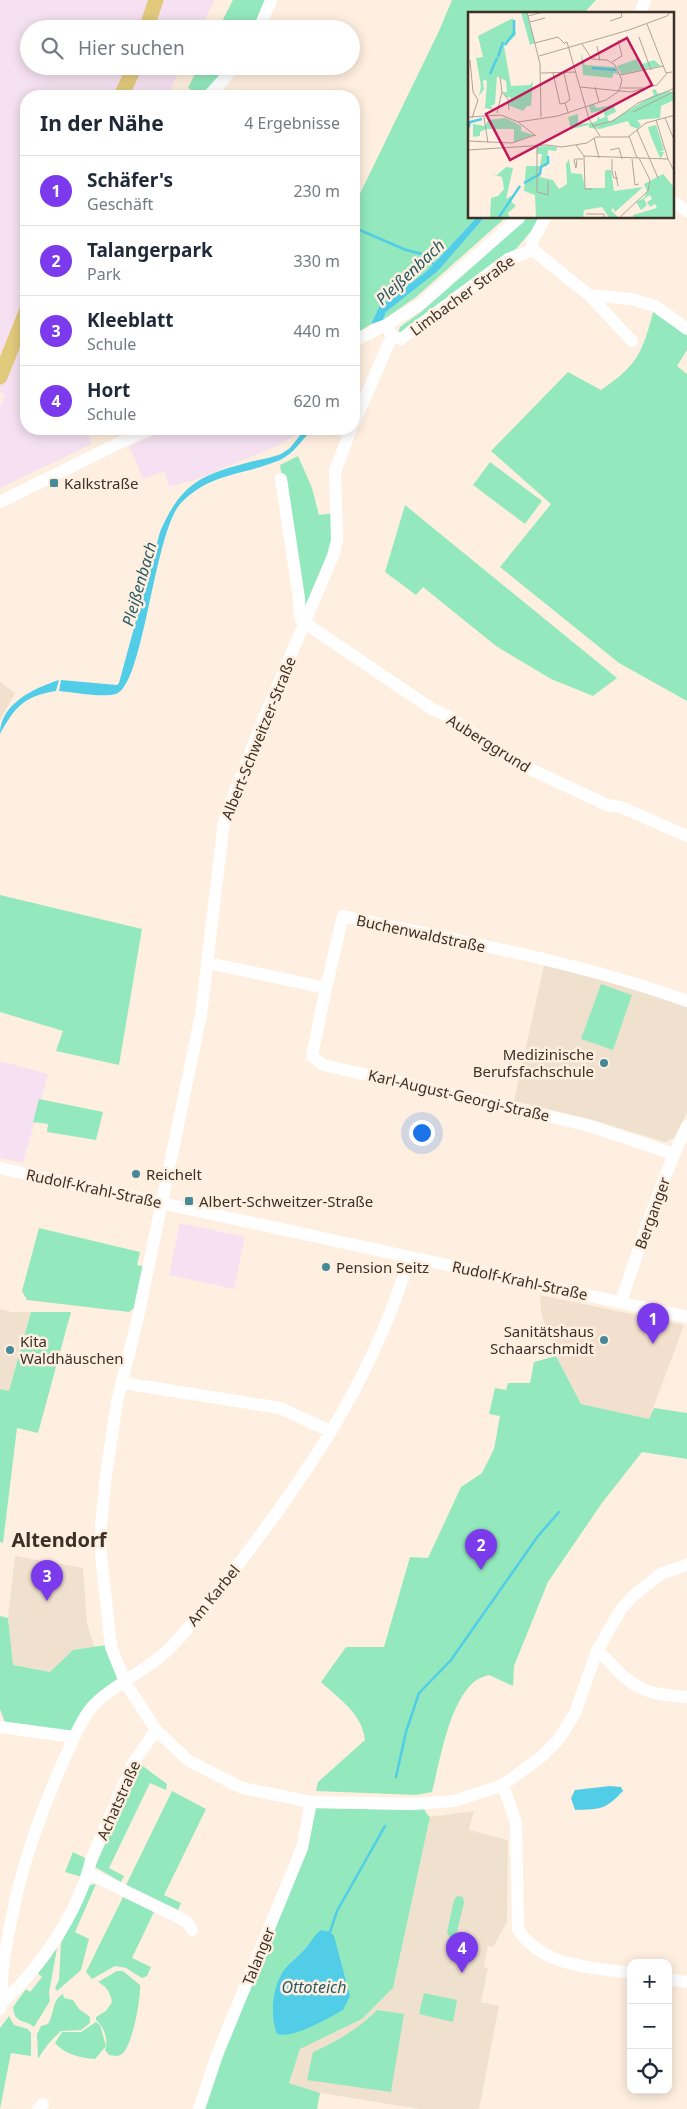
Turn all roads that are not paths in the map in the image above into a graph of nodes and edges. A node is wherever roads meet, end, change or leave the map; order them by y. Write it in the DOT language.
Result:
graph roads {
  1 [pos="156,0"];
  2 [pos="271,0"];
  3 [pos="149,20"];
  4 [pos="263,20"];
  5 [pos="131,75"];
  6 [pos="227,75"];
  7 [pos="124,90"];
  8 [pos="213,90"];
  9 [pos="674,203"];
  10 [pos="687,211"];
  11 [pos="518,219"];
  12 [pos="545,219"];
  13 [pos="533,250"];
  14 [pos="589,295"];
  15 [pos="20,327"];
  16 [pos="687,329"];
  17 [pos="389,331"];
  18 [pos="360,339"];
  19 [pos="632,341"];
  20 [pos="0,377"];
  21 [pos="360,407"];
  22 [pos="132,435"];
  23 [pos="349,435"];
  24 [pos="281,479"];
  25 [pos="0,502"];
  26 [pos="305,622"];
  27 [pos="687,836"];
  28 [pos="208,963"];
  29 [pos="326,988"];
  30 [pos="687,1001"];
  31 [pos="687,1126"];
  32 [pos="674,1154"];
  33 [pos="0,1168"];
  34 [pos="160,1202"];
  35 [pos="411,1256"];
  36 [pos="621,1302"];
  37 [pos="687,1317"];
  38 [pos="123,1383"];
  39 [pos="330,1431"];
  40 [pos="687,1565"];
  41 [pos="597,1651"];
  42 [pos="125,1682"];
  43 [pos="687,1697"];
  44 [pos="0,1727"];
  45 [pos="156,1730"];
  46 [pos="74,1737"];
  47 [pos="503,1785"];
  48 [pos="311,1802"];
  49 [pos="88,1873"];
  50 [pos="192,1930"];
  51 [pos="627,1973"];
  52 [pos="672,1980"];
  53 [pos="687,1982"];
  54 [pos="2,2005"];
  55 [pos="198,2109"];
  1 -- 3 [label="main road"];
  2 -- 4 [label="street"];
  5 -- 7 [label="main road"];
  6 -- 8 [label="street"];
  9 -- 10 [label="street"];
  11 -- 17 [label="street, Limbacher Straße"];
  12 -- 13 [label="street, Limbacher Straße"];
  13 -- 14 [label="street, Limbacher Straße"];
  13 -- 17 [label="street, Limbacher Straße"];
  14 -- 16 [label="street"];
  14 -- 19 [label="street, Limbacher Straße"];
  15 -- 20 [label="main road"];
  17 -- 18 [label="street, Limbacher Straße"];
  17 -- 21 [label="street, Limbacher Straße"];
  22 -- 25 [label="street"];
  23 -- 26 [label="street"];
  24 -- 26 [label="street"];
  26 -- 27 [label="street, Auberggrund"];
  26 -- 28 [label="street, Albert-Schweitzer-Straße"];
  28 -- 29 [label="street"];
  28 -- 34 [label="street, Albert-Schweitzer-Straße"];
  29 -- 30 [label="street, Buchenwaldstraße"];
  29 -- 32 [label="street, Karl-August-Georgi-Straße"];
  31 -- 32 [label="street, Berganger"];
  32 -- 36 [label="street, Berganger"];
  33 -- 34 [label="street, Rudolf-Krahl-Straße"];
  34 -- 35 [label="street, Rudolf-Krahl-Straße"];
  34 -- 38 [label="street, Albert-Schweitzer-Straße"];
  35 -- 36 [label="street, Rudolf-Krahl-Straße"];
  35 -- 39 [label="street, Am Karbel"];
  36 -- 37 [label="street, Rudolf-Krahl-Straße"];
  38 -- 39 [label="street"];
  38 -- 42 [label="street, Albert-Schweitzer-Straße"];
  39 -- 42 [label="street, Am Karbel"];
  40 -- 41 [label="street, Albert-Schweitzer-Straße"];
  41 -- 43 [label="street"];
  41 -- 47 [label="street, Albert-Schweitzer-Straße"];
  42 -- 45 [label="street, Albert-Schweitzer-Straße"];
  42 -- 46 [label="street, Am Karbel"];
  44 -- 46 [label="street"];
  45 -- 48 [label="street, Albert-Schweitzer-Straße"];
  45 -- 49 [label="street, Achatstraße"];
  46 -- 54 [label="street, Am Karbel"];
  47 -- 48 [label="street, Albert-Schweitzer-Straße"];
  47 -- 51 [label="street"];
  48 -- 55 [label="street, Talanger"];
  49 -- 50 [label="street"];
  49 -- 54 [label="street, Achatstraße"];
  52 -- 53 [label="street"];
}
